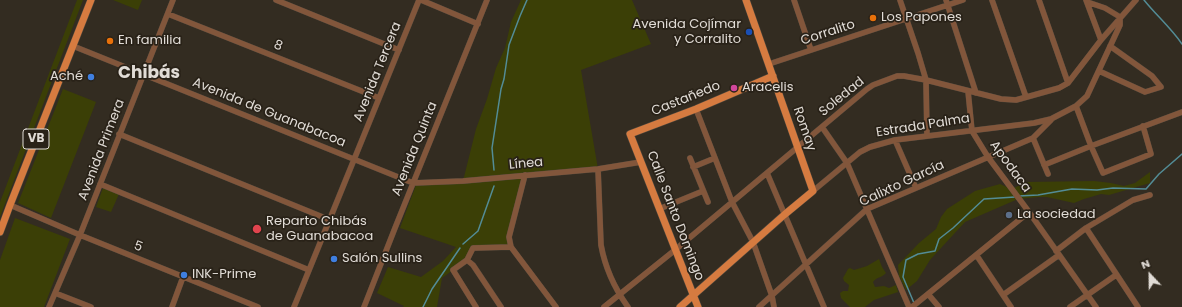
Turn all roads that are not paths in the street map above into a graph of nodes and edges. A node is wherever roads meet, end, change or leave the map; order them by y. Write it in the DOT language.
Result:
graph roads {
  1 [pos="91,0"];
  2 [pos="174,0"];
  3 [pos="276,0"];
  4 [pos="420,0"];
  5 [pos="488,0"];
  6 [pos="746,0"];
  7 [pos="794,0"];
  8 [pos="900,0"];
  9 [pos="963,0"];
  10 [pos="992,0"];
  11 [pos="1039,0"];
  12 [pos="1135,0"];
  13 [pos="1086,1"];
  14 [pos="946,3"];
  15 [pos="168,14"];
  16 [pos="1120,18"];
  17 [pos="906,19"];
  18 [pos="478,24"];
  19 [pos="1101,40"];
  20 [pos="73,46"];
  21 [pos="1110,46"];
  22 [pos="399,50"];
  23 [pos="811,50"];
  24 [pos="769,64"];
  25 [pos="1099,71"];
  26 [pos="144,74"];
  27 [pos="773,76"];
  28 [pos="926,80"];
  29 [pos="1068,82"];
  30 [pos="968,92"];
  31 [pos="976,92"];
  32 [pos="1026,97"];
  33 [pos="379,98"];
  34 [pos="1076,106"];
  35 [pos="696,109"];
  36 [pos="1182,112"];
  37 [pos="1051,119"];
  38 [pos="1143,126"];
  39 [pos="822,127"];
  40 [pos="972,131"];
  41 [pos="119,134"];
  42 [pos="630,134"];
  43 [pos="927,136"];
  44 [pos="1033,138"];
  45 [pos="895,140"];
  46 [pos="1091,146"];
  47 [pos="798,148"];
  48 [pos="988,157"];
  49 [pos="690,158"];
  50 [pos="715,158"];
  51 [pos="355,159"];
  52 [pos="641,162"];
  53 [pos="847,163"];
  54 [pos="1044,165"];
  55 [pos="693,167"];
  56 [pos="598,169"];
  57 [pos="767,173"];
  58 [pos="1048,174"];
  59 [pos="525,175"];
  60 [pos="413,183"];
  61 [pos="100,184"];
  62 [pos="916,188"];
  63 [pos="813,190"];
  64 [pos="703,191"];
  65 [pos="1150,195"];
  66 [pos="708,202"];
  67 [pos="732,202"];
  68 [pos="10,205"];
  69 [pos="659,209"];
  70 [pos="867,209"];
  71 [pos="1029,212"];
  72 [pos="784,215"];
  73 [pos="330,220"];
  74 [pos="1086,228"];
  75 [pos="0,232"];
  76 [pos="80,235"];
  77 [pos="753,242"];
  78 [pos="511,248"];
  79 [pos="675,250"];
  80 [pos="1058,253"];
  81 [pos="977,256"];
  82 [pos="467,260"];
  83 [pos="806,264"];
  84 [pos="309,270"];
  85 [pos="1116,275"];
  86 [pos="183,277"];
  87 [pos="56,293"];
  88 [pos="928,294"];
  89 [pos="619,295"];
  90 [pos="693,295"];
  91 [pos="1003,295"];
  92 [pos="1088,295"];
  93 [pos="772,296"];
  94 [pos="49,307"];
  95 [pos="90,307"];
  96 [pos="172,307"];
  97 [pos="258,307"];
  98 [pos="294,307"];
  99 [pos="364,307"];
  100 [pos="476,307"];
  101 [pos="501,307"];
  102 [pos="556,307"];
  103 [pos="604,307"];
  104 [pos="628,307"];
  105 [pos="680,307"];
  106 [pos="698,307"];
  107 [pos="759,307"];
  108 [pos="774,307"];
  109 [pos="824,307"];
  110 [pos="909,307"];
  111 [pos="912,307"];
  112 [pos="939,307"];
  113 [pos="1011,307"];
  114 [pos="1070,307"];
  115 [pos="1096,307"];
  116 [pos="1138,307"];
  1 -- 20 [label="main road, VB"];
  2 -- 15 [label="street, Avenida Primera"];
  3 -- 22 [label="street"];
  4 -- 18 [label="street"];
  4 -- 22 [label="street, Avenida Tercera"];
  5 -- 18 [label="street, Avenida Quinta"];
  6 -- 24 [label="main road, Romay"];
  7 -- 23 [label="street"];
  8 -- 17 [label="street"];
  9 -- 14 [label="street, Corralito"];
  10 -- 32 [label="street"];
  11 -- 29 [label="street"];
  12 -- 16 [label="street, Estrada Palma"];
  13 -- 16 [label="street"];
  13 -- 19 [label="street"];
  14 -- 17 [label="street, Corralito"];
  14 -- 31 [label="street"];
  15 -- 26 [label="street, Avenida Primera"];
  15 -- 33 [label="street, 8"];
  16 -- 19 [label="street, Soledad"];
  16 -- 21 [label="street, Estrada Palma"];
  17 -- 23 [label="street, Corralito"];
  17 -- 28 [label="street"];
  18 -- 60 [label="street, Avenida Quinta"];
  19 -- 29 [label="street, Soledad"];
  20 -- 26 [label="street, Avenida de Guanabacoa"];
  20 -- 68 [label="main road, VB"];
  21 -- 25 [label="street, Estrada Palma"];
  21 -- 25 [label="street"];
  22 -- 33 [label="street, Avenida Tercera"];
  23 -- 24 [label="street, Corralito"];
  24 -- 27 [label="main road, Romay"];
  25 -- 34 [label="street, Estrada Palma"];
  26 -- 41 [label="street, Avenida Primera"];
  26 -- 51 [label="street, Avenida de Guanabacoa"];
  27 -- 35 [label="main road, Castañedo"];
  27 -- 47 [label="main road, Romay"];
  28 -- 30 [label="street, Soledad"];
  28 -- 39 [label="street, Soledad"];
  28 -- 43 [label="street"];
  29 -- 32 [label="street, Soledad"];
  30 -- 31 [label="street, Soledad"];
  30 -- 40 [label="street, Apodaca"];
  31 -- 32 [label="street, Soledad"];
  33 -- 51 [label="street, Avenida Tercera"];
  34 -- 37 [label="street, Estrada Palma"];
  34 -- 46 [label="street"];
  35 -- 42 [label="main road, Castañedo"];
  35 -- 50 [label="street"];
  36 -- 38 [label="street"];
  37 -- 40 [label="street, Estrada Palma"];
  37 -- 44 [label="street, Calixto García"];
  38 -- 46 [label="street"];
  38 -- 46 [label="street"];
  39 -- 47 [label="street, Soledad"];
  39 -- 53 [label="street"];
  40 -- 43 [label="street, Estrada Palma"];
  40 -- 48 [label="street, Apodaca"];
  41 -- 61 [label="street, Avenida Primera"];
  41 -- 73 [label="street"];
  42 -- 52 [label="main road, Calle Santo Domingo"];
  43 -- 45 [label="street, Estrada Palma"];
  44 -- 48 [label="street, Calixto García"];
  44 -- 54 [label="street"];
  45 -- 53 [label="street, Estrada Palma"];
  45 -- 62 [label="street"];
  46 -- 54 [label="street"];
  47 -- 57 [label="street, Soledad"];
  47 -- 63 [label="main road, Romay"];
  48 -- 62 [label="street, Calixto García"];
  48 -- 71 [label="street, Apodaca"];
  49 -- 55 [label="street"];
  50 -- 55 [label="street"];
  50 -- 67 [label="street"];
  51 -- 60 [label="street, Avenida de Guanabacoa"];
  51 -- 73 [label="street, Avenida Tercera"];
  52 -- 56 [label="street, Línea"];
  52 -- 69 [label="main road, Calle Santo Domingo"];
  53 -- 63 [label="street, Estrada Palma"];
  53 -- 70 [label="street"];
  54 -- 58 [label="street"];
  55 -- 64 [label="street"];
  56 -- 59 [label="street, Línea"];
  56 -- 89 [label="street"];
  57 -- 67 [label="street, Soledad"];
  57 -- 72 [label="street"];
  59 -- 60 [label="street, Línea"];
  59 -- 78 [label="street"];
  60 -- 99 [label="street, Avenida Quinta"];
  61 -- 76 [label="street, Avenida Primera"];
  61 -- 84 [label="street"];
  62 -- 70 [label="street, Calixto García"];
  63 -- 72 [label="main road, Estrada Palma"];
  64 -- 66 [label="street"];
  64 -- 69 [label="street"];
  65 -- 74 [label="street"];
  67 -- 77 [label="street"];
  67 -- 79 [label="street, Soledad"];
  68 -- 75 [label="main road, VB"];
  68 -- 76 [label="street, 5"];
  69 -- 79 [label="main road, Calle Santo Domingo"];
  70 -- 83 [label="street, Calixto García"];
  70 -- 110 [label="street"];
  71 -- 80 [label="street, Apodaca"];
  71 -- 81 [label="street"];
  72 -- 77 [label="main road, Estrada Palma"];
  72 -- 83 [label="street"];
  73 -- 84 [label="street, Avenida Tercera"];
  74 -- 80 [label="street"];
  74 -- 85 [label="street"];
  76 -- 86 [label="street, 5"];
  76 -- 87 [label="street, Avenida Primera"];
  77 -- 90 [label="main road, Estrada Palma"];
  77 -- 93 [label="street"];
  78 -- 82 [label="street"];
  78 -- 102 [label="street"];
  79 -- 89 [label="street, Soledad"];
  79 -- 90 [label="main road, Calle Santo Domingo"];
  80 -- 91 [label="street"];
  80 -- 92 [label="street, Apodaca"];
  81 -- 88 [label="street"];
  81 -- 91 [label="street"];
  82 -- 100 [label="street"];
  82 -- 101 [label="street"];
  83 -- 93 [label="street, Calixto García"];
  83 -- 109 [label="street"];
  84 -- 98 [label="street, Avenida Tercera"];
  85 -- 92 [label="street"];
  85 -- 116 [label="street"];
  86 -- 96 [label="street"];
  86 -- 97 [label="street, 5"];
  87 -- 94 [label="street, Avenida Primera"];
  87 -- 95 [label="street"];
  88 -- 111 [label="street"];
  88 -- 112 [label="street"];
  89 -- 103 [label="street, Soledad"];
  89 -- 104 [label="street"];
  90 -- 105 [label="main road, Estrada Palma"];
  90 -- 106 [label="main road, Calle Santo Domingo"];
  91 -- 113 [label="street"];
  92 -- 114 [label="street"];
  92 -- 115 [label="street, Apodaca"];
  93 -- 107 [label="street, Calixto García"];
  93 -- 108 [label="street"];
}
